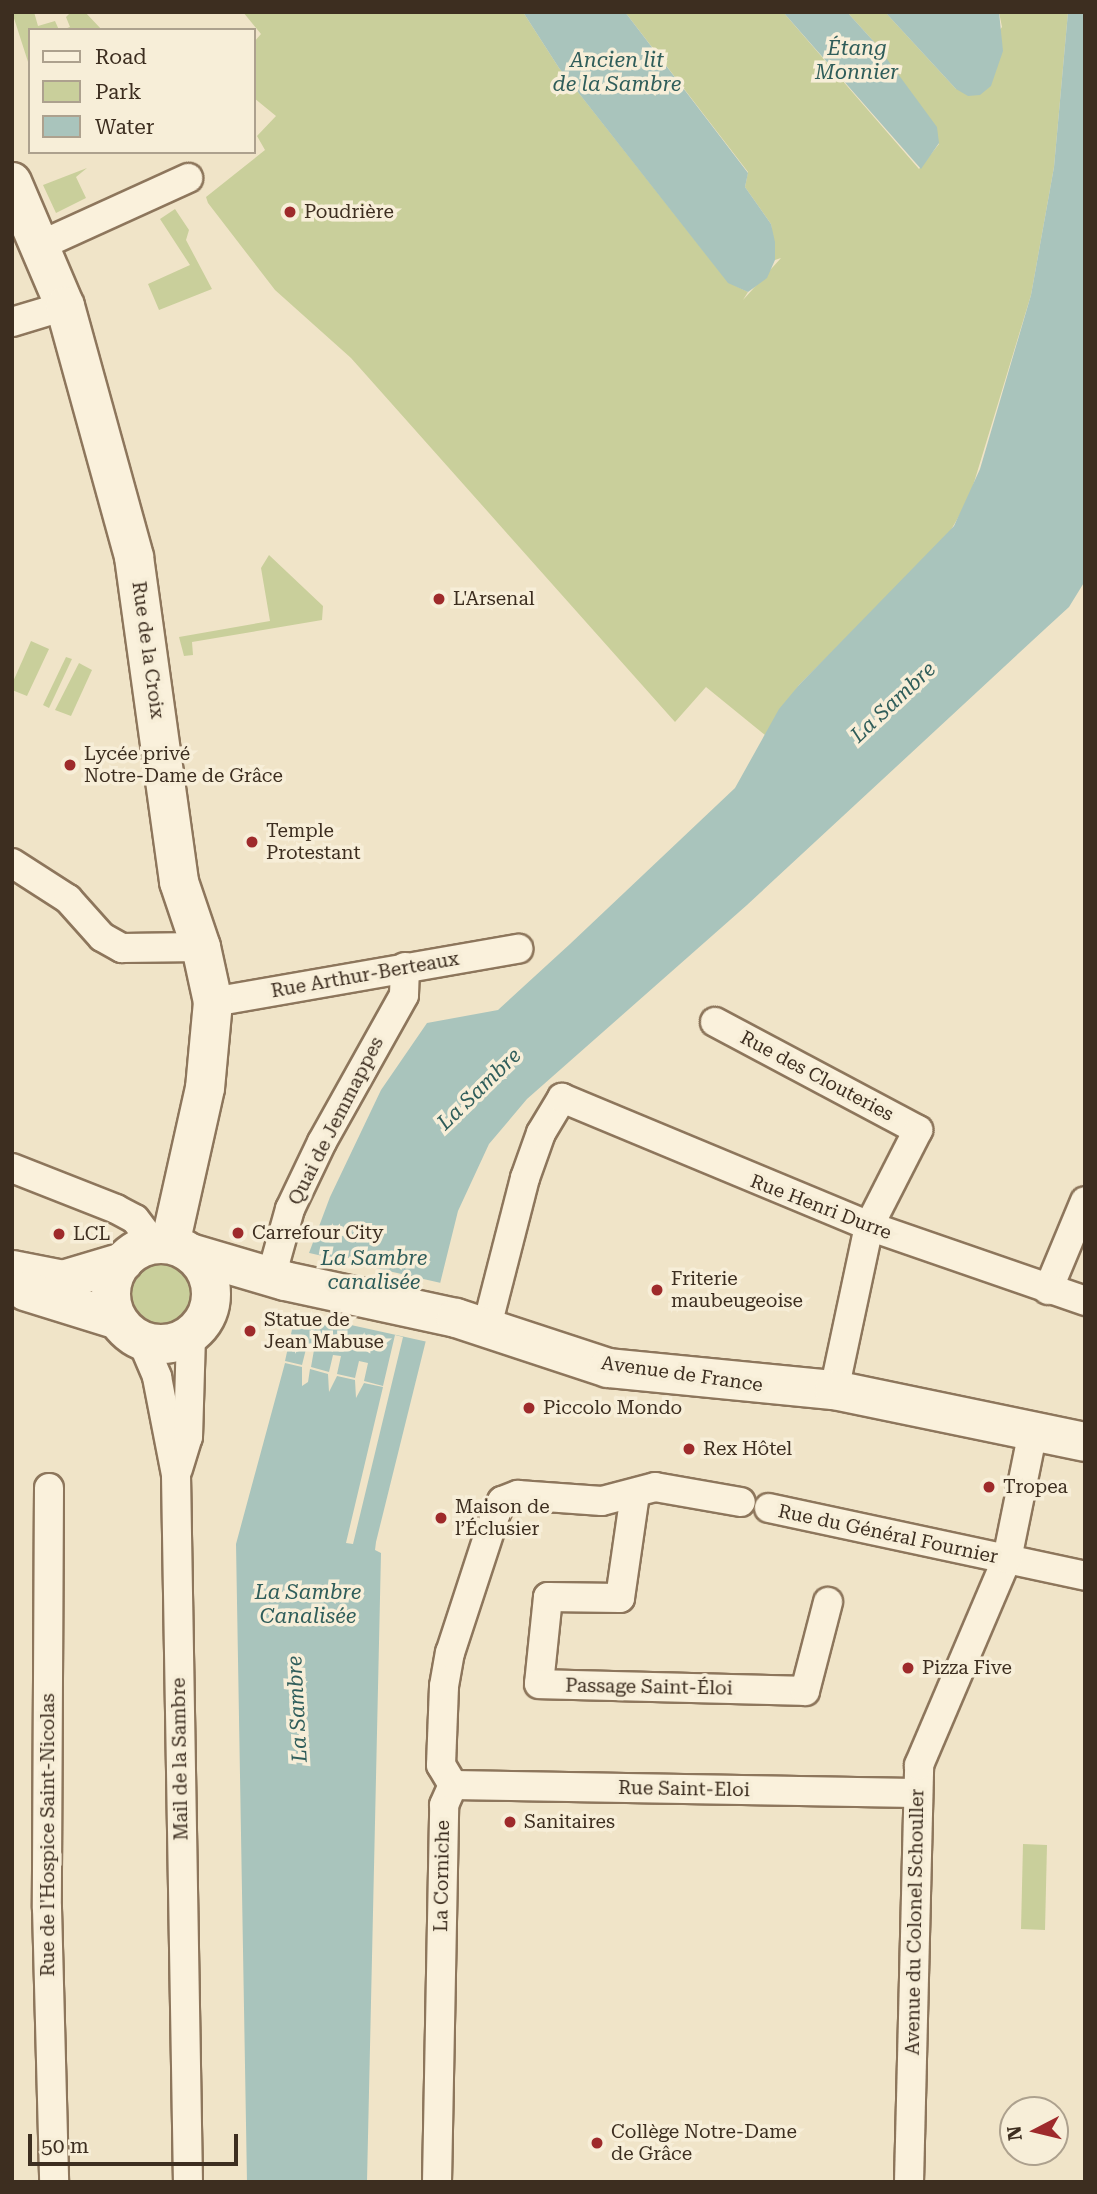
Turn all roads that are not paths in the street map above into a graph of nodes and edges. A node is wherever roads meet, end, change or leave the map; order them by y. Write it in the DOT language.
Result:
graph roads {
  1 [pos="188,178"];
  2 [pos="12,182"];
  3 [pos="39,246"];
  4 [pos="65,306"];
  5 [pos="12,322"];
  6 [pos="12,863"];
  7 [pos="201,947"];
  8 [pos="518,949"];
  9 [pos="405,967"];
  10 [pos="213,1002"];
  11 [pos="715,1022"];
  12 [pos="21,1172"];
  13 [pos="1085,1201"];
  14 [pos="869,1226"];
  15 [pos="159,1251"];
  16 [pos="12,1270"];
  17 [pos="283,1280"];
  18 [pos="12,1289"];
  19 [pos="1048,1290"];
  20 [pos="1085,1301"];
  21 [pos="200,1325"];
  22 [pos="487,1326"];
  23 [pos="130,1331"];
  24 [pos="834,1390"];
  25 [pos="1033,1431"];
  26 [pos="1085,1442"];
  27 [pos="176,1475"];
  28 [pos="49,1488"];
  29 [pos="635,1494"];
  30 [pos="741,1502"];
  31 [pos="769,1508"];
  32 [pos="1007,1559"];
  33 [pos="1085,1576"];
  34 [pos="828,1602"];
  35 [pos="453,1785"];
  36 [pos="915,1793"];
  37 [pos="54,2182"];
  38 [pos="188,2182"];
  39 [pos="437,2182"];
  40 [pos="909,2182"];
  1 -- 3 [label="street"];
  2 -- 3 [label="main road, Rue de la Croix"];
  3 -- 4 [label="main road, Rue de la Croix"];
  4 -- 5 [label="street"];
  4 -- 7 [label="main road, Rue de la Croix"];
  6 -- 7 [label="street"];
  7 -- 10 [label="main road, Rue de la Croix"];
  8 -- 9 [label="street, Rue Arthur-Berteaux"];
  9 -- 10 [label="street, Rue Arthur-Berteaux"];
  9 -- 17 [label="street, Quai de Jemmappes"];
  10 -- 15 [label="main road, Rue de la Croix"];
  11 -- 14 [label="street, Rue des Clouteries"];
  12 -- 15 [label="street"];
  13 -- 19 [label="street"];
  14 -- 19 [label="street, Rue Henri Durre"];
  14 -- 22 [label="street, Rue Henri Durre"];
  14 -- 24 [label="street"];
  15 -- 16 [label="main road"];
  15 -- 17 [label="main road, Avenue de France"];
  15 -- 21 [label="main road"];
  15 -- 23 [label="main road"];
  17 -- 21 [label="main road"];
  17 -- 22 [label="main road, Avenue de France"];
  18 -- 23 [label="main road"];
  19 -- 20 [label="street, Rue Henri Durre"];
  21 -- 23 [label="main road"];
  21 -- 27 [label="street"];
  22 -- 24 [label="main road, Avenue de France"];
  23 -- 27 [label="street, Mail de la Sambre"];
  24 -- 25 [label="main road, Avenue de France"];
  25 -- 26 [label="main road, Avenue de France"];
  25 -- 32 [label="street, Avenue du Colonel Schouller"];
  27 -- 38 [label="street, Mail de la Sambre"];
  28 -- 37 [label="street, Rue de l'Hospice Saint-Nicolas"];
  29 -- 30 [label="street"];
  29 -- 34 [label="street, Passage Saint-Éloi"];
  29 -- 35 [label="street"];
  31 -- 32 [label="street, Rue du Général Fournier"];
  32 -- 33 [label="street, Rue du Général Fournier"];
  32 -- 36 [label="street, Avenue du Colonel Schouller"];
  35 -- 36 [label="street, Rue Saint-Eloi"];
  35 -- 39 [label="street, La Corniche"];
  36 -- 40 [label="street, Avenue du Colonel Schouller"];
}
